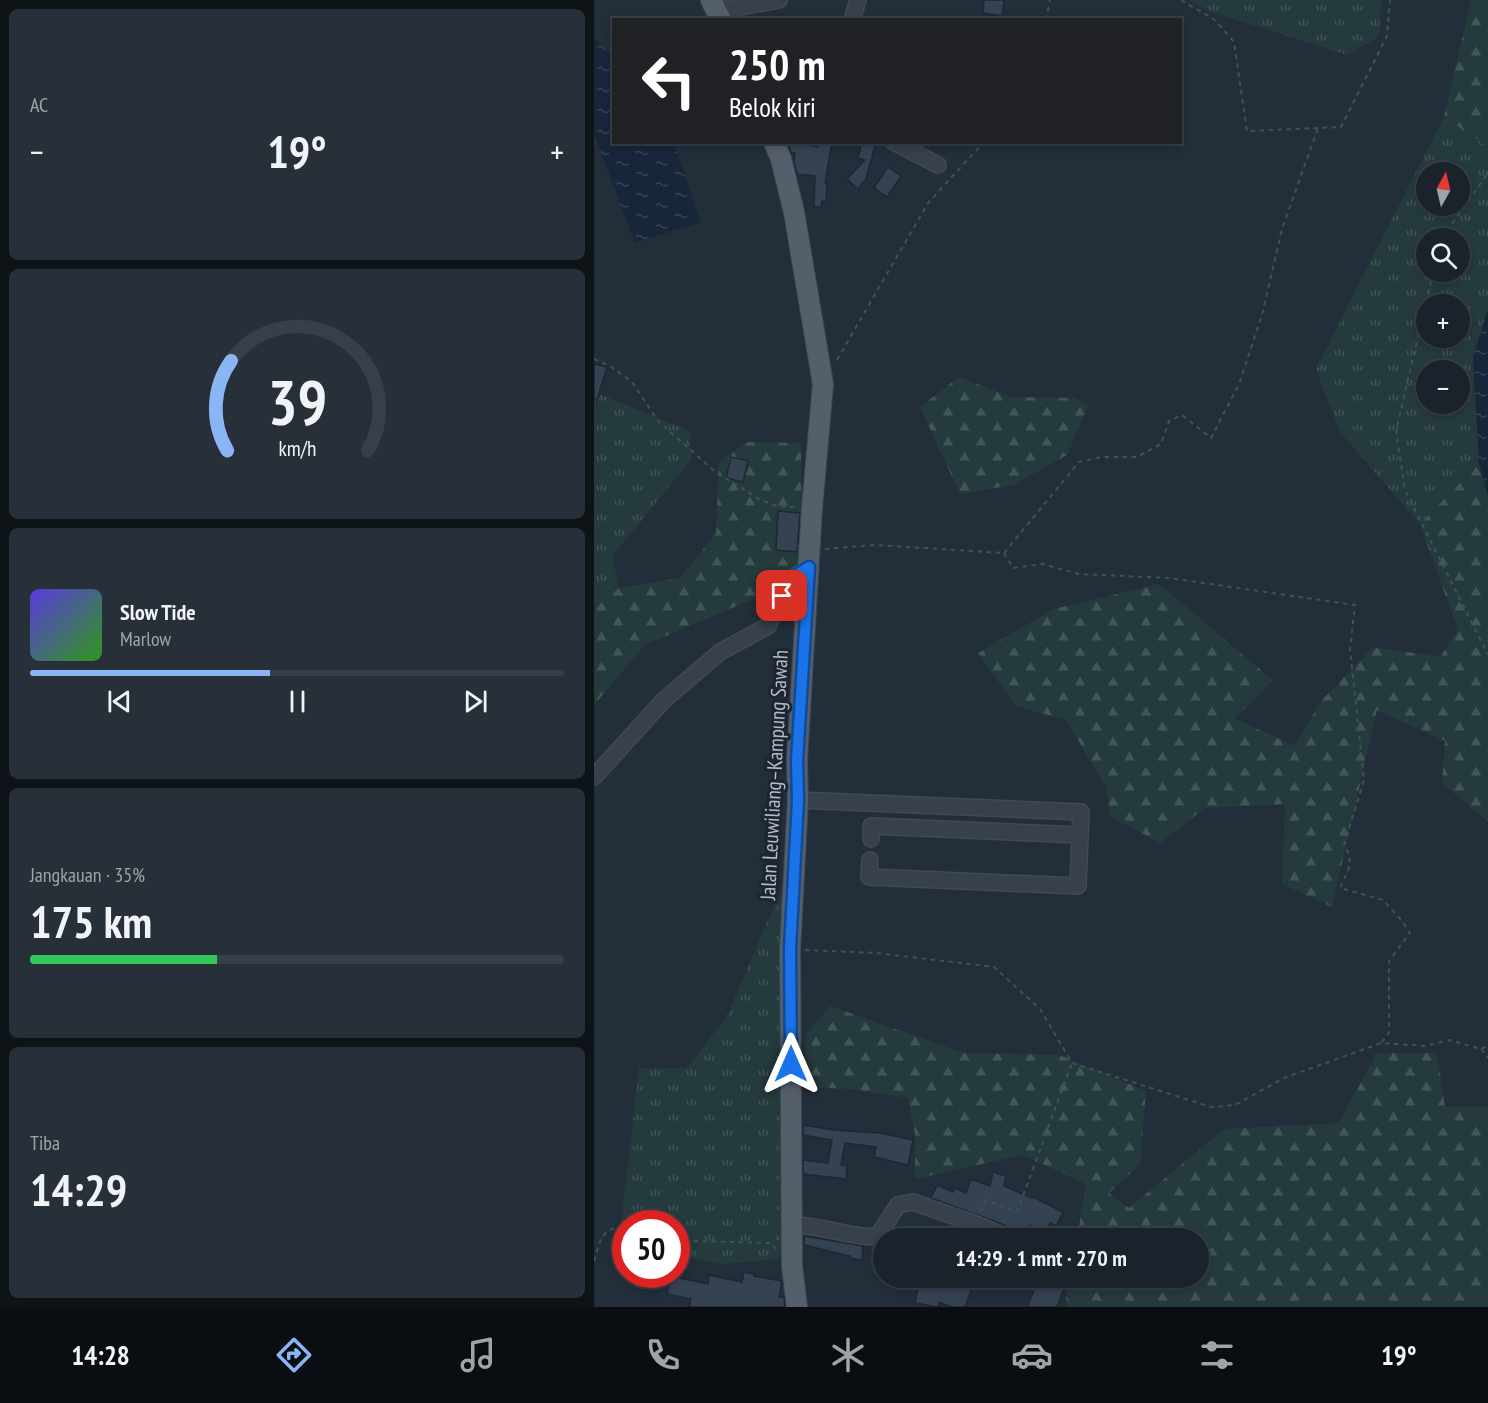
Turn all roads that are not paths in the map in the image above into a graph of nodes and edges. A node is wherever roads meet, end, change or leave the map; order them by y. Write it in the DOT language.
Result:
graph roads {
  1 [pos="779,0"];
  2 [pos="858,0"];
  3 [pos="716,10"];
  4 [pos="853,18"];
  5 [pos="775,144"];
  6 [pos="898,144"];
  7 [pos="938,165"];
  8 [pos="810,559"];
  9 [pos="594,777"];
  10 [pos="798,800"];
  11 [pos="1080,835"];
  12 [pos="871,839"];
  13 [pos="870,860"];
  14 [pos="792,1225"];
  15 [pos="883,1228"];
  16 [pos="986,1228"];
  17 [pos="873,1237"];
  18 [pos="797,1307"];
  1 -- 3 [label="street"];
  2 -- 4 [label="street"];
  5 -- 8 [label="main road, Jalan Leuwiliang–Kampung Sawah"];
  6 -- 7 [label="street"];
  8 -- 9 [label="street"];
  8 -- 10 [label="main road, Jalan Leuwiliang–Kampung Sawah"];
  10 -- 11 [label="street"];
  10 -- 14 [label="main road, Jalan Leuwiliang–Kampung Sawah"];
  11 -- 12 [label="street"];
  11 -- 13 [label="street"];
  14 -- 17 [label="street"];
  14 -- 18 [label="main road, Jalan Leuwiliang–Kampung Sawah"];
  15 -- 16 [label="street"];
}
